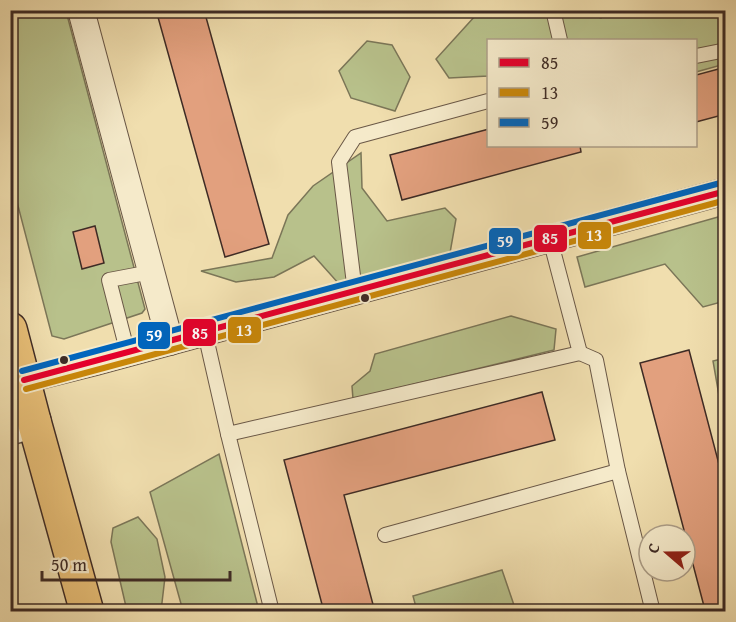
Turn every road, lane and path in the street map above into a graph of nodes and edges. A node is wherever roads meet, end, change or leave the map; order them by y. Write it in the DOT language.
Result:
graph roads {
  1 [pos="81,10"];
  2 [pos="553,10"];
  3 [pos="560,39"];
  4 [pos="726,50"];
  5 [pos="697,56"];
  6 [pos="487,102"];
  7 [pos="726,191"];
  8 [pos="550,239"];
  9 [pos="151,272"];
  10 [pos="355,292"];
  11 [pos="10,329"];
  12 [pos="205,333"];
  13 [pos="170,342"];
  14 [pos="580,353"];
  15 [pos="128,354"];
  16 [pos="24,380"];
  17 [pos="22,424"];
  18 [pos="228,434"];
  19 [pos="618,471"];
  20 [pos="385,535"];
  21 [pos="87,612"];
  22 [pos="272,612"];
  23 [pos="653,612"];
  1 -- 9 [label="street"];
  2 -- 3 [label="lane"];
  4 -- 5 [label="lane"];
  6 -- 10 [label="lane"];
  7 -- 8 [label="street"];
  8 -- 10 [label="street"];
  8 -- 14 [label="lane"];
  9 -- 13 [label="street"];
  9 -- 15 [label="lane"];
  10 -- 12 [label="street"];
  11 -- 16 [label="main road"];
  12 -- 13 [label="street"];
  12 -- 18 [label="lane"];
  13 -- 15 [label="street"];
  14 -- 18 [label="lane"];
  14 -- 19 [label="lane"];
  15 -- 16 [label="street"];
  16 -- 17 [label="main road"];
  17 -- 21 [label="main road"];
  18 -- 22 [label="lane"];
  19 -- 20 [label="lane"];
  19 -- 23 [label="lane"];
}
